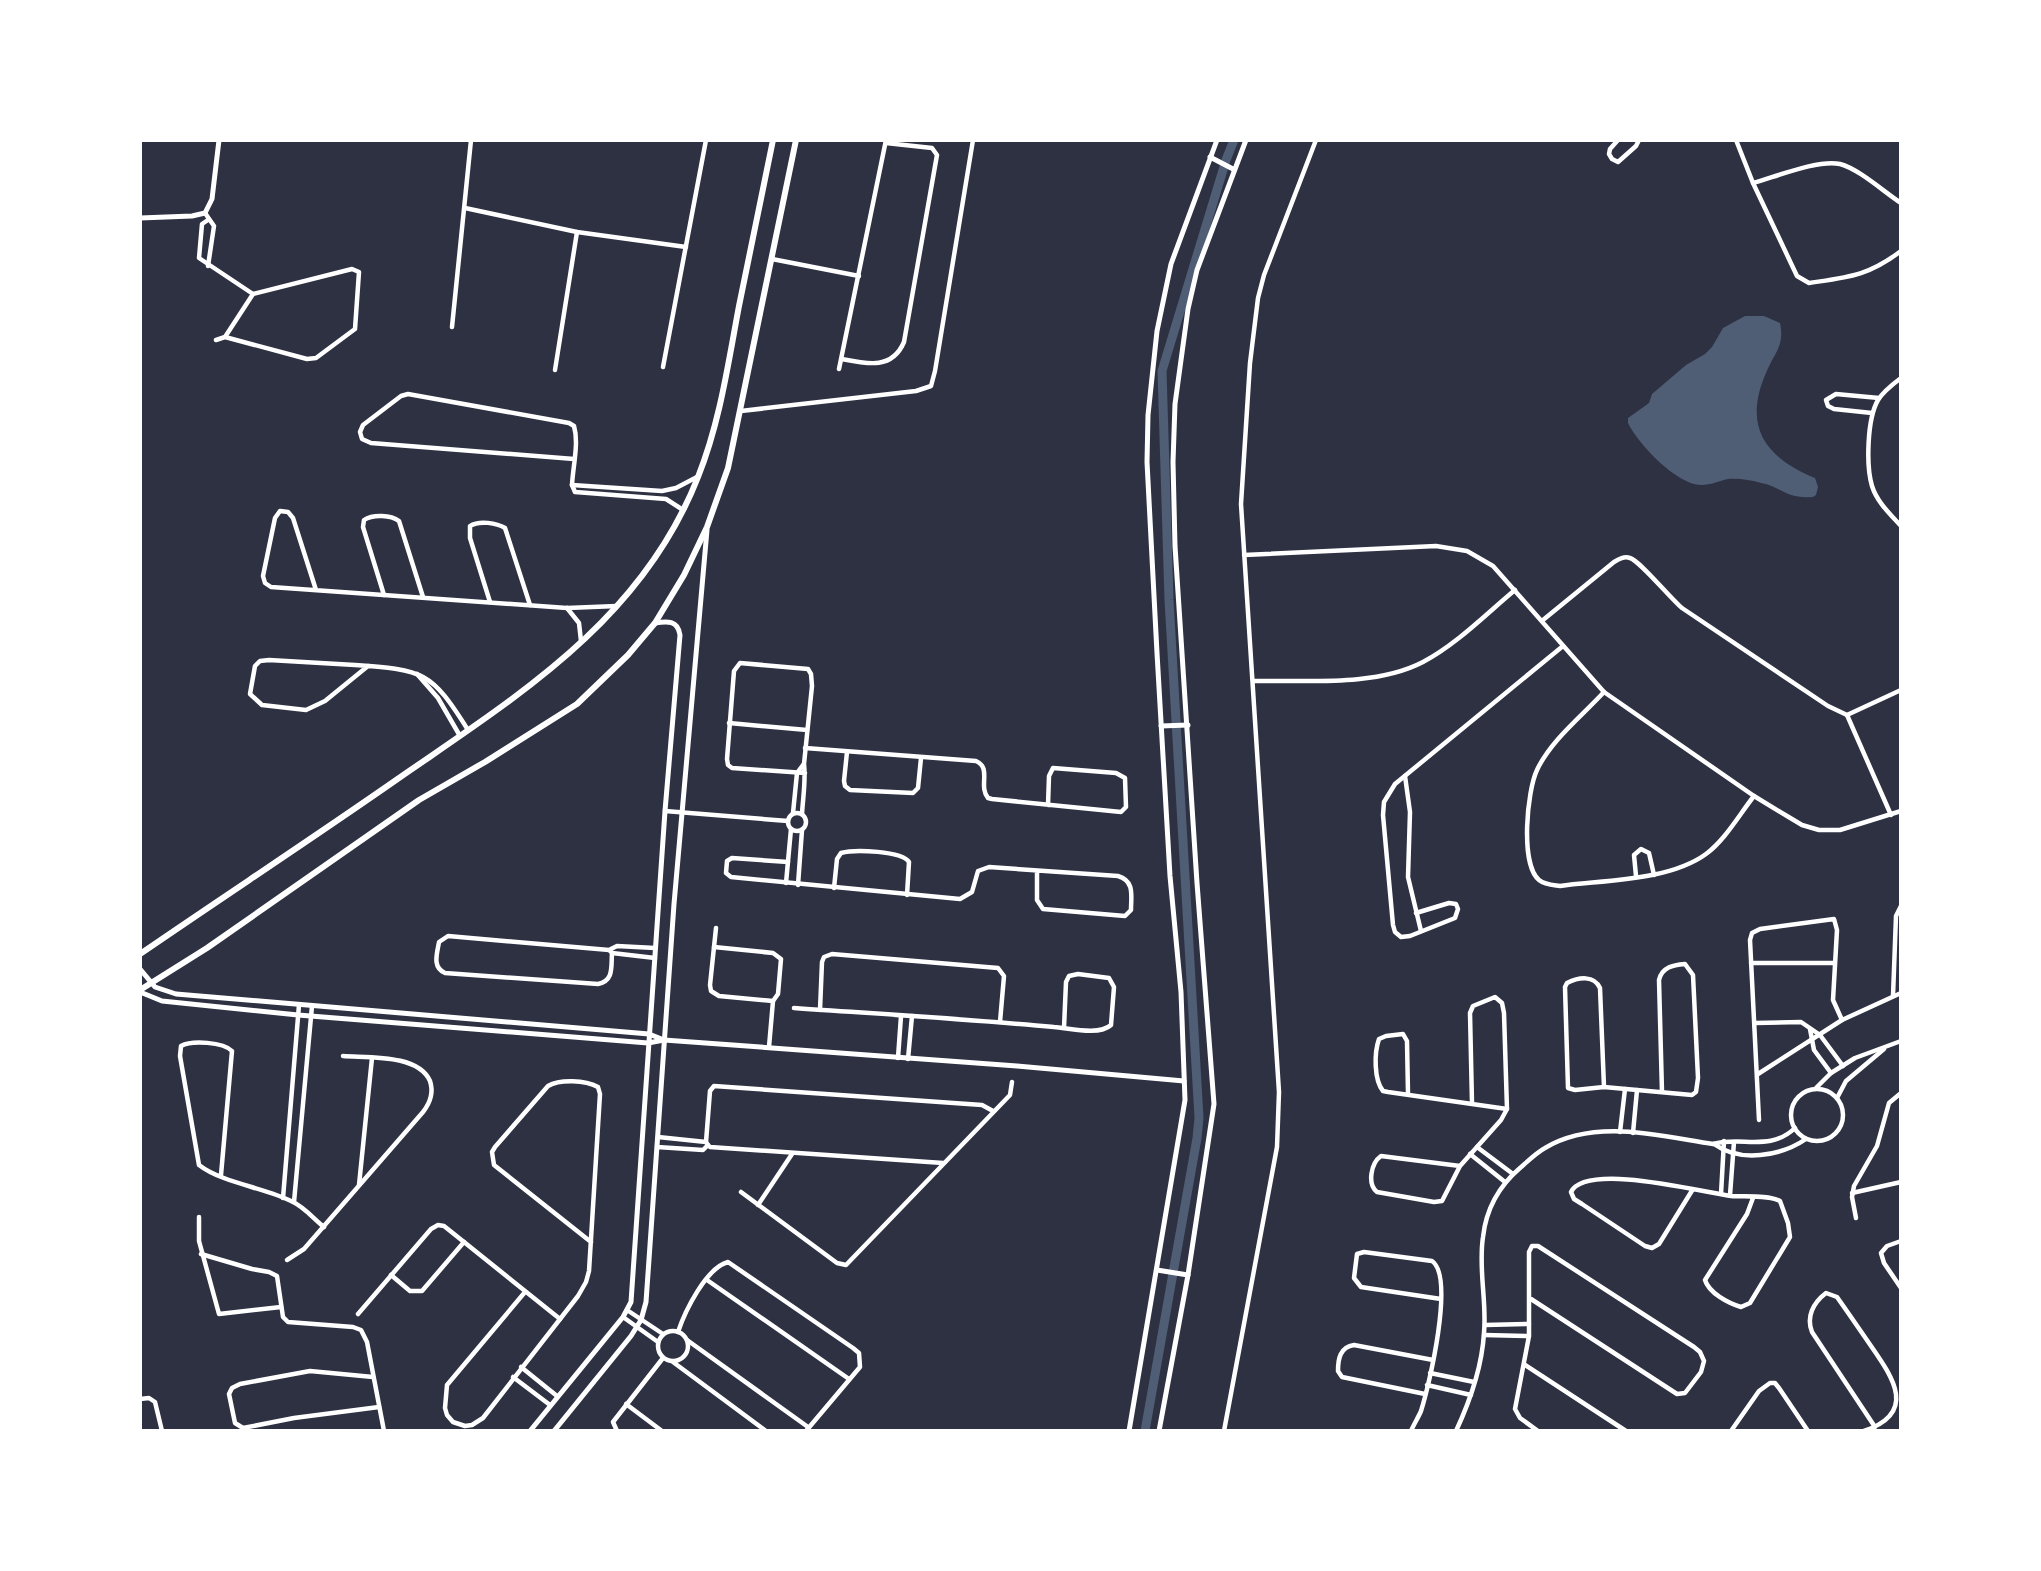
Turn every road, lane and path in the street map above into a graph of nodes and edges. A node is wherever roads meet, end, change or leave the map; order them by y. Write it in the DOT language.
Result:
graph roads {
  1 [pos="219,140"];
  2 [pos="471,140"];
  3 [pos="706,140"];
  4 [pos="773,140"];
  5 [pos="796,140"];
  6 [pos="973,140"];
  7 [pos="1217,140"];
  8 [pos="1246,140"];
  9 [pos="1317,140"];
  10 [pos="1618,140"];
  11 [pos="1639,140"];
  12 [pos="1736,140"];
  13 [pos="886,141"];
  14 [pos="1213,158"];
  15 [pos="1231,168"];
  16 [pos="1753,183"];
  17 [pos="1901,203"];
  18 [pos="466,208"];
  19 [pos="205,213"];
  20 [pos="140,218"];
  21 [pos="208,220"];
  22 [pos="577,232"];
  23 [pos="686,247"];
  24 [pos="1901,251"];
  25 [pos="772,259"];
  26 [pos="208,266"];
  27 [pos="859,276"];
  28 [pos="253,295"];
  29 [pos="452,327"];
  30 [pos="225,337"];
  31 [pos="216,340"];
  32 [pos="842,359"];
  33 [pos="663,367"];
  34 [pos="839,369"];
  35 [pos="555,370"];
  36 [pos="1901,378"];
  37 [pos="1879,398"];
  38 [pos="741,411"];
  39 [pos="1872,413"];
  40 [pos="574,459"];
  41 [pos="699,476"];
  42 [pos="572,485"];
  43 [pos="600,486"];
  44 [pos="624,489"];
  45 [pos="599,495"];
  46 [pos="624,496"];
  47 [pos="683,510"];
  48 [pos="1901,526"];
  49 [pos="707,527"];
  50 [pos="1244,555"];
  51 [pos="1516,589"];
  52 [pos="316,590"];
  53 [pos="384,595"];
  54 [pos="423,597"];
  55 [pos="489,602"];
  56 [pos="530,605"];
  57 [pos="618,606"];
  58 [pos="567,608"];
  59 [pos="1543,620"];
  60 [pos="654,623"];
  61 [pos="581,644"];
  62 [pos="1563,646"];
  63 [pos="368,666"];
  64 [pos="416,673"];
  65 [pos="1254,681"];
  66 [pos="1901,690"];
  67 [pos="1604,692"];
  68 [pos="1847,715"];
  69 [pos="729,723"];
  70 [pos="1185,725"];
  71 [pos="1161,726"];
  72 [pos="468,730"];
  73 [pos="807,730"];
  74 [pos="460,736"];
  75 [pos="805,748"];
  76 [pos="846,752"];
  77 [pos="921,758"];
  78 [pos="804,764"];
  79 [pos="805,773"];
  80 [pos="797,774"];
  81 [pos="1405,776"];
  82 [pos="1754,796"];
  83 [pos="1048,805"];
  84 [pos="665,811"];
  85 [pos="1901,811"];
  86 [pos="683,812"];
  87 [pos="793,814"];
  88 [pos="802,814"];
  89 [pos="1891,816"];
  90 [pos="788,821"];
  91 [pos="791,829"];
  92 [pos="802,830"];
  93 [pos="788,862"];
  94 [pos="1037,871"];
  95 [pos="1654,875"];
  96 [pos="1636,876"];
  97 [pos="786,883"];
  98 [pos="798,885"];
  99 [pos="834,888"];
  100 [pos="907,895"];
  101 [pos="1901,906"];
  102 [pos="1416,913"];
  103 [pos="716,928"];
  104 [pos="1422,931"];
  105 [pos="714,947"];
  106 [pos="655,948"];
  107 [pos="611,952"];
  108 [pos="140,954"];
  109 [pos="654,957"];
  110 [pos="1751,963"];
  111 [pos="1834,963"];
  112 [pos="140,969"];
  113 [pos="150,983"];
  114 [pos="140,991"];
  115 [pos="1901,993"];
  116 [pos="1893,996"];
  117 [pos="773,1001"];
  118 [pos="299,1005"];
  119 [pos="312,1006"];
  120 [pos="794,1008"];
  121 [pos="820,1010"];
  122 [pos="298,1015"];
  123 [pos="311,1016"];
  124 [pos="901,1016"];
  125 [pos="912,1016"];
  126 [pos="1842,1020"];
  127 [pos="1000,1022"];
  128 [pos="1755,1023"];
  129 [pos="1064,1028"];
  130 [pos="1810,1028"];
  131 [pos="649,1034"];
  132 [pos="1820,1035"];
  133 [pos="664,1040"];
  134 [pos="1811,1040"];
  135 [pos="1901,1041"];
  136 [pos="648,1043"];
  137 [pos="769,1047"];
  138 [pos="1885,1048"];
  139 [pos="296,1055"];
  140 [pos="308,1056"];
  141 [pos="343,1056"];
  142 [pos="898,1058"];
  143 [pos="372,1059"];
  144 [pos="908,1059"];
  145 [pos="1843,1066"];
  146 [pos="1831,1073"];
  147 [pos="1757,1075"];
  148 [pos="1184,1081"];
  149 [pos="1012,1082"];
  150 [pos="1604,1087"];
  151 [pos="1816,1088"];
  152 [pos="1625,1089"];
  153 [pos="1637,1090"];
  154 [pos="1662,1092"];
  155 [pos="1901,1093"];
  156 [pos="1408,1094"];
  157 [pos="1837,1098"];
  158 [pos="1472,1103"];
  159 [pos="1507,1109"];
  160 [pos="993,1111"];
  161 [pos="1759,1120"];
  162 [pos="1795,1128"];
  163 [pos="1620,1132"];
  164 [pos="1633,1133"];
  165 [pos="658,1137"];
  166 [pos="1806,1139"];
  167 [pos="1724,1141"];
  168 [pos="1734,1142"];
  169 [pos="707,1144"];
  170 [pos="1713,1144"];
  171 [pos="657,1147"];
  172 [pos="1477,1147"];
  173 [pos="1724,1151"];
  174 [pos="793,1153"];
  175 [pos="1734,1153"];
  176 [pos="1470,1154"];
  177 [pos="944,1164"];
  178 [pos="1460,1166"];
  179 [pos="1513,1174"];
  180 [pos="221,1175"];
  181 [pos="1505,1182"];
  182 [pos="1901,1182"];
  183 [pos="359,1186"];
  184 [pos="1693,1189"];
  185 [pos="741,1192"];
  186 [pos="1852,1193"];
  187 [pos="1721,1194"];
  188 [pos="1730,1195"];
  189 [pos="283,1198"];
  190 [pos="1753,1198"];
  191 [pos="295,1202"];
  192 [pos="758,1205"];
  193 [pos="199,1217"];
  194 [pos="1856,1218"];
  195 [pos="324,1227"];
  196 [pos="1901,1241"];
  197 [pos="464,1242"];
  198 [pos="591,1242"];
  199 [pos="201,1254"];
  200 [pos="287,1261"];
  201 [pos="1157,1270"];
  202 [pos="391,1275"];
  203 [pos="1185,1275"];
  204 [pos="707,1280"];
  205 [pos="1901,1288"];
  206 [pos="525,1292"];
  207 [pos="1531,1298"];
  208 [pos="1441,1300"];
  209 [pos="281,1307"];
  210 [pos="627,1310"];
  211 [pos="358,1314"];
  212 [pos="623,1317"];
  213 [pos="560,1319"];
  214 [pos="641,1320"];
  215 [pos="1529,1324"];
  216 [pos="1484,1325"];
  217 [pos="638,1327"];
  218 [pos="678,1332"];
  219 [pos="663,1334"];
  220 [pos="1484,1335"];
  221 [pos="1529,1336"];
  222 [pos="687,1340"];
  223 [pos="658,1342"];
  224 [pos="663,1358"];
  225 [pos="1433,1360"];
  226 [pos="673,1362"];
  227 [pos="1525,1366"];
  228 [pos="521,1367"];
  229 [pos="1430,1373"];
  230 [pos="373,1377"];
  231 [pos="513,1377"];
  232 [pos="849,1379"];
  233 [pos="1474,1382"];
  234 [pos="1427,1385"];
  235 [pos="1425,1394"];
  236 [pos="1471,1395"];
  237 [pos="557,1396"];
  238 [pos="140,1399"];
  239 [pos="626,1404"];
  240 [pos="550,1405"];
  241 [pos="379,1407"];
  242 [pos="1875,1427"];
  243 [pos="807,1429"];
  244 [pos="162,1431"];
  245 [pos="384,1431"];
  246 [pos="530,1431"];
  247 [pos="554,1431"];
  248 [pos="617,1431"];
  249 [pos="662,1431"];
  250 [pos="766,1431"];
  251 [pos="1129,1431"];
  252 [pos="1159,1431"];
  253 [pos="1224,1431"];
  254 [pos="1411,1431"];
  255 [pos="1456,1431"];
  256 [pos="1538,1431"];
  257 [pos="1626,1431"];
  258 [pos="1731,1431"];
  259 [pos="1808,1431"];
  260 [pos="1864,1431"];
  1 -- 19 [label="street"];
  2 -- 18 [label="street"];
  3 -- 23 [label="street"];
  4 -- 41 [label="main road"];
  5 -- 25 [label="main road"];
  6 -- 38 [label="street"];
  7 -- 14 [label="street"];
  8 -- 15 [label="street"];
  9 -- 50 [label="street"];
  10 -- 11 [label="street"];
  12 -- 16 [label="street"];
  13 -- 27 [label="street"];
  13 -- 32 [label="street"];
  14 -- 15 [label="street"];
  14 -- 71 [label="street"];
  15 -- 70 [label="street"];
  16 -- 17 [label="street"];
  16 -- 24 [label="street"];
  18 -- 22 [label="street"];
  18 -- 29 [label="street"];
  19 -- 20 [label="street"];
  19 -- 21 [label="street"];
  21 -- 26 [label="street"];
  21 -- 26 [label="street"];
  22 -- 23 [label="street"];
  22 -- 35 [label="street"];
  23 -- 33 [label="street"];
  25 -- 27 [label="street"];
  25 -- 38 [label="main road"];
  26 -- 28 [label="street"];
  27 -- 32 [label="street"];
  28 -- 30 [label="street"];
  28 -- 30 [label="street"];
  30 -- 31 [label="street"];
  32 -- 34 [label="street"];
  36 -- 37 [label="street"];
  37 -- 39 [label="street"];
  37 -- 39 [label="street"];
  38 -- 49 [label="main road"];
  39 -- 48 [label="street"];
  40 -- 40 [label="street"];
  40 -- 42 [label="street"];
  41 -- 44 [label="street"];
  41 -- 47 [label="main road"];
  42 -- 43 [label="street"];
  42 -- 45 [label="street"];
  43 -- 44 [label="street"];
  43 -- 45 [label="street"];
  44 -- 46 [label="street"];
  45 -- 46 [label="street"];
  46 -- 47 [label="street"];
  47 -- 57 [label="main road"];
  49 -- 60 [label="main road"];
  49 -- 86 [label="street"];
  50 -- 51 [label="street"];
  50 -- 65 [label="street"];
  51 -- 59 [label="street"];
  51 -- 65 [label="street"];
  52 -- 52 [label="street"];
  52 -- 53 [label="street"];
  53 -- 54 [label="street"];
  53 -- 54 [label="street"];
  54 -- 55 [label="street"];
  55 -- 56 [label="street"];
  55 -- 56 [label="street"];
  56 -- 58 [label="street"];
  57 -- 58 [label="street"];
  57 -- 61 [label="main road"];
  58 -- 61 [label="street"];
  59 -- 62 [label="street"];
  59 -- 68 [label="street"];
  60 -- 84 [label="street"];
  60 -- 113 [label="main road"];
  61 -- 72 [label="main road"];
  62 -- 67 [label="street"];
  62 -- 81 [label="street"];
  63 -- 63 [label="street"];
  63 -- 64 [label="street"];
  64 -- 72 [label="street"];
  64 -- 74 [label="street"];
  65 -- 253 [label="street"];
  66 -- 68 [label="street"];
  67 -- 82 [label="street"];
  67 -- 96 [label="street"];
  68 -- 89 [label="street"];
  69 -- 73 [label="street"];
  69 -- 73 [label="street"];
  69 -- 80 [label="street"];
  70 -- 71 [label="street"];
  70 -- 203 [label="street"];
  71 -- 148 [label="street"];
  72 -- 74 [label="main road"];
  73 -- 75 [label="street"];
  74 -- 108 [label="main road"];
  75 -- 76 [label="street"];
  75 -- 78 [label="street"];
  76 -- 77 [label="street"];
  76 -- 77 [label="street"];
  77 -- 83 [label="street"];
  78 -- 79 [label="street"];
  78 -- 80 [label="street"];
  79 -- 80 [label="street"];
  79 -- 88 [label="street"];
  80 -- 87 [label="street"];
  81 -- 102 [label="street"];
  81 -- 104 [label="street"];
  82 -- 89 [label="street"];
  82 -- 95 [label="street"];
  83 -- 83 [label="street"];
  84 -- 86 [label="street"];
  84 -- 106 [label="street"];
  85 -- 89 [label="street"];
  86 -- 90 [label="street"];
  86 -- 133 [label="street"];
  87 -- 88 [label="street"];
  87 -- 90 [label="street"];
  88 -- 92 [label="street"];
  90 -- 91 [label="street"];
  91 -- 92 [label="street"];
  91 -- 93 [label="street"];
  92 -- 98 [label="street"];
  93 -- 97 [label="street"];
  93 -- 97 [label="street"];
  94 -- 94 [label="street"];
  94 -- 100 [label="street"];
  95 -- 96 [label="street"];
  95 -- 96 [label="street"];
  97 -- 98 [label="street"];
  98 -- 99 [label="street"];
  99 -- 100 [label="street"];
  99 -- 100 [label="street"];
  101 -- 116 [label="street"];
  102 -- 104 [label="street"];
  102 -- 104 [label="street"];
  103 -- 105 [label="street"];
  105 -- 117 [label="street"];
  105 -- 117 [label="street"];
  106 -- 107 [label="street"];
  106 -- 109 [label="street"];
  107 -- 107 [label="street"];
  107 -- 109 [label="street"];
  109 -- 131 [label="street"];
  110 -- 111 [label="street"];
  110 -- 111 [label="street"];
  110 -- 128 [label="street"];
  111 -- 126 [label="street"];
  112 -- 113 [label="street"];
  113 -- 114 [label="main road"];
  113 -- 118 [label="street"];
  114 -- 122 [label="street"];
  115 -- 116 [label="street"];
  116 -- 126 [label="street"];
  117 -- 137 [label="street"];
  118 -- 119 [label="street"];
  118 -- 122 [label="street"];
  119 -- 123 [label="street"];
  119 -- 131 [label="street"];
  120 -- 121 [label="street"];
  121 -- 124 [label="street"];
  121 -- 127 [label="street"];
  122 -- 123 [label="street"];
  122 -- 139 [label="street"];
  123 -- 136 [label="street"];
  123 -- 140 [label="street"];
  124 -- 125 [label="street"];
  124 -- 142 [label="street"];
  125 -- 127 [label="street"];
  125 -- 144 [label="street"];
  126 -- 132 [label="street"];
  127 -- 129 [label="street"];
  128 -- 130 [label="street"];
  128 -- 147 [label="street"];
  129 -- 129 [label="street"];
  130 -- 132 [label="street"];
  130 -- 134 [label="street"];
  131 -- 133 [label="street"];
  131 -- 136 [label="street"];
  132 -- 134 [label="street"];
  132 -- 145 [label="street"];
  133 -- 136 [label="street"];
  133 -- 137 [label="street"];
  133 -- 165 [label="street"];
  134 -- 146 [label="street"];
  134 -- 147 [label="street"];
  135 -- 138 [label="street"];
  136 -- 210 [label="street"];
  137 -- 142 [label="street"];
  138 -- 145 [label="street"];
  138 -- 157 [label="street"];
  139 -- 140 [label="street"];
  139 -- 189 [label="street"];
  140 -- 191 [label="street"];
  141 -- 143 [label="street"];
  142 -- 144 [label="street"];
  143 -- 183 [label="street"];
  143 -- 183 [label="street"];
  144 -- 148 [label="street"];
  145 -- 146 [label="street"];
  146 -- 151 [label="street"];
  147 -- 161 [label="street"];
  148 -- 201 [label="street"];
  149 -- 160 [label="street"];
  150 -- 150 [label="street"];
  150 -- 152 [label="street"];
  151 -- 157 [label="street"];
  151 -- 162 [label="street"];
  152 -- 153 [label="street"];
  152 -- 163 [label="street"];
  153 -- 154 [label="street"];
  153 -- 164 [label="street"];
  154 -- 154 [label="street"];
  155 -- 186 [label="street"];
  156 -- 156 [label="street"];
  156 -- 158 [label="street"];
  157 -- 166 [label="street"];
  158 -- 159 [label="street"];
  158 -- 159 [label="street"];
  159 -- 172 [label="street"];
  160 -- 169 [label="street"];
  160 -- 177 [label="street"];
  162 -- 166 [label="street"];
  162 -- 168 [label="street"];
  163 -- 164 [label="street"];
  163 -- 179 [label="street"];
  164 -- 170 [label="street"];
  165 -- 169 [label="street"];
  165 -- 171 [label="street"];
  166 -- 175 [label="street"];
  167 -- 168 [label="street"];
  167 -- 170 [label="street"];
  167 -- 173 [label="street"];
  168 -- 175 [label="street"];
  169 -- 171 [label="street"];
  169 -- 174 [label="street"];
  170 -- 173 [label="street"];
  171 -- 214 [label="street"];
  172 -- 176 [label="street"];
  172 -- 179 [label="street"];
  173 -- 175 [label="street"];
  173 -- 187 [label="street"];
  174 -- 177 [label="street"];
  174 -- 192 [label="street"];
  175 -- 188 [label="street"];
  176 -- 178 [label="street"];
  176 -- 181 [label="street"];
  177 -- 192 [label="street"];
  178 -- 178 [label="street"];
  179 -- 181 [label="street"];
  180 -- 180 [label="street"];
  180 -- 189 [label="street"];
  181 -- 216 [label="street"];
  182 -- 186 [label="street"];
  183 -- 195 [label="street"];
  184 -- 184 [label="street"];
  184 -- 187 [label="street"];
  185 -- 192 [label="street"];
  186 -- 194 [label="street"];
  187 -- 188 [label="street"];
  188 -- 190 [label="street"];
  189 -- 191 [label="street"];
  190 -- 190 [label="street"];
  191 -- 195 [label="street"];
  193 -- 199 [label="street"];
  195 -- 200 [label="street"];
  196 -- 205 [label="street"];
  197 -- 202 [label="street"];
  197 -- 202 [label="street"];
  197 -- 206 [label="street"];
  198 -- 198 [label="street"];
  198 -- 213 [label="street"];
  199 -- 209 [label="street"];
  199 -- 209 [label="street"];
  201 -- 203 [label="street"];
  201 -- 251 [label="street"];
  202 -- 211 [label="street"];
  203 -- 252 [label="street"];
  204 -- 218 [label="street"];
  204 -- 232 [label="street"];
  204 -- 232 [label="street"];
  206 -- 213 [label="street"];
  206 -- 231 [label="street"];
  207 -- 207 [label="street"];
  207 -- 215 [label="street"];
  208 -- 208 [label="street"];
  208 -- 225 [label="street"];
  209 -- 230 [label="street"];
  210 -- 212 [label="street"];
  210 -- 214 [label="street"];
  212 -- 217 [label="street"];
  212 -- 237 [label="street"];
  213 -- 228 [label="street"];
  214 -- 217 [label="street"];
  214 -- 219 [label="street"];
  215 -- 216 [label="street"];
  215 -- 221 [label="street"];
  216 -- 220 [label="street"];
  217 -- 223 [label="street"];
  217 -- 247 [label="street"];
  218 -- 219 [label="street"];
  218 -- 222 [label="street"];
  219 -- 223 [label="street"];
  220 -- 221 [label="street"];
  220 -- 233 [label="street"];
  221 -- 227 [label="street"];
  222 -- 226 [label="street"];
  222 -- 243 [label="street"];
  223 -- 224 [label="street"];
  224 -- 226 [label="street"];
  224 -- 239 [label="street"];
  225 -- 229 [label="street"];
  225 -- 235 [label="street"];
  226 -- 250 [label="street"];
  227 -- 256 [label="street"];
  227 -- 257 [label="street"];
  228 -- 231 [label="street"];
  228 -- 237 [label="street"];
  229 -- 233 [label="street"];
  229 -- 234 [label="street"];
  230 -- 241 [label="street"];
  230 -- 241 [label="street"];
  231 -- 240 [label="street"];
  232 -- 243 [label="street"];
  233 -- 236 [label="street"];
  234 -- 235 [label="street"];
  234 -- 236 [label="street"];
  235 -- 254 [label="street"];
  236 -- 255 [label="street"];
  237 -- 240 [label="street"];
  238 -- 244 [label="street"];
  239 -- 248 [label="street"];
  239 -- 249 [label="street"];
  240 -- 246 [label="street"];
  241 -- 245 [label="street"];
  242 -- 242 [label="street"];
  242 -- 260 [label="street"];
  258 -- 259 [label="street"];
}
